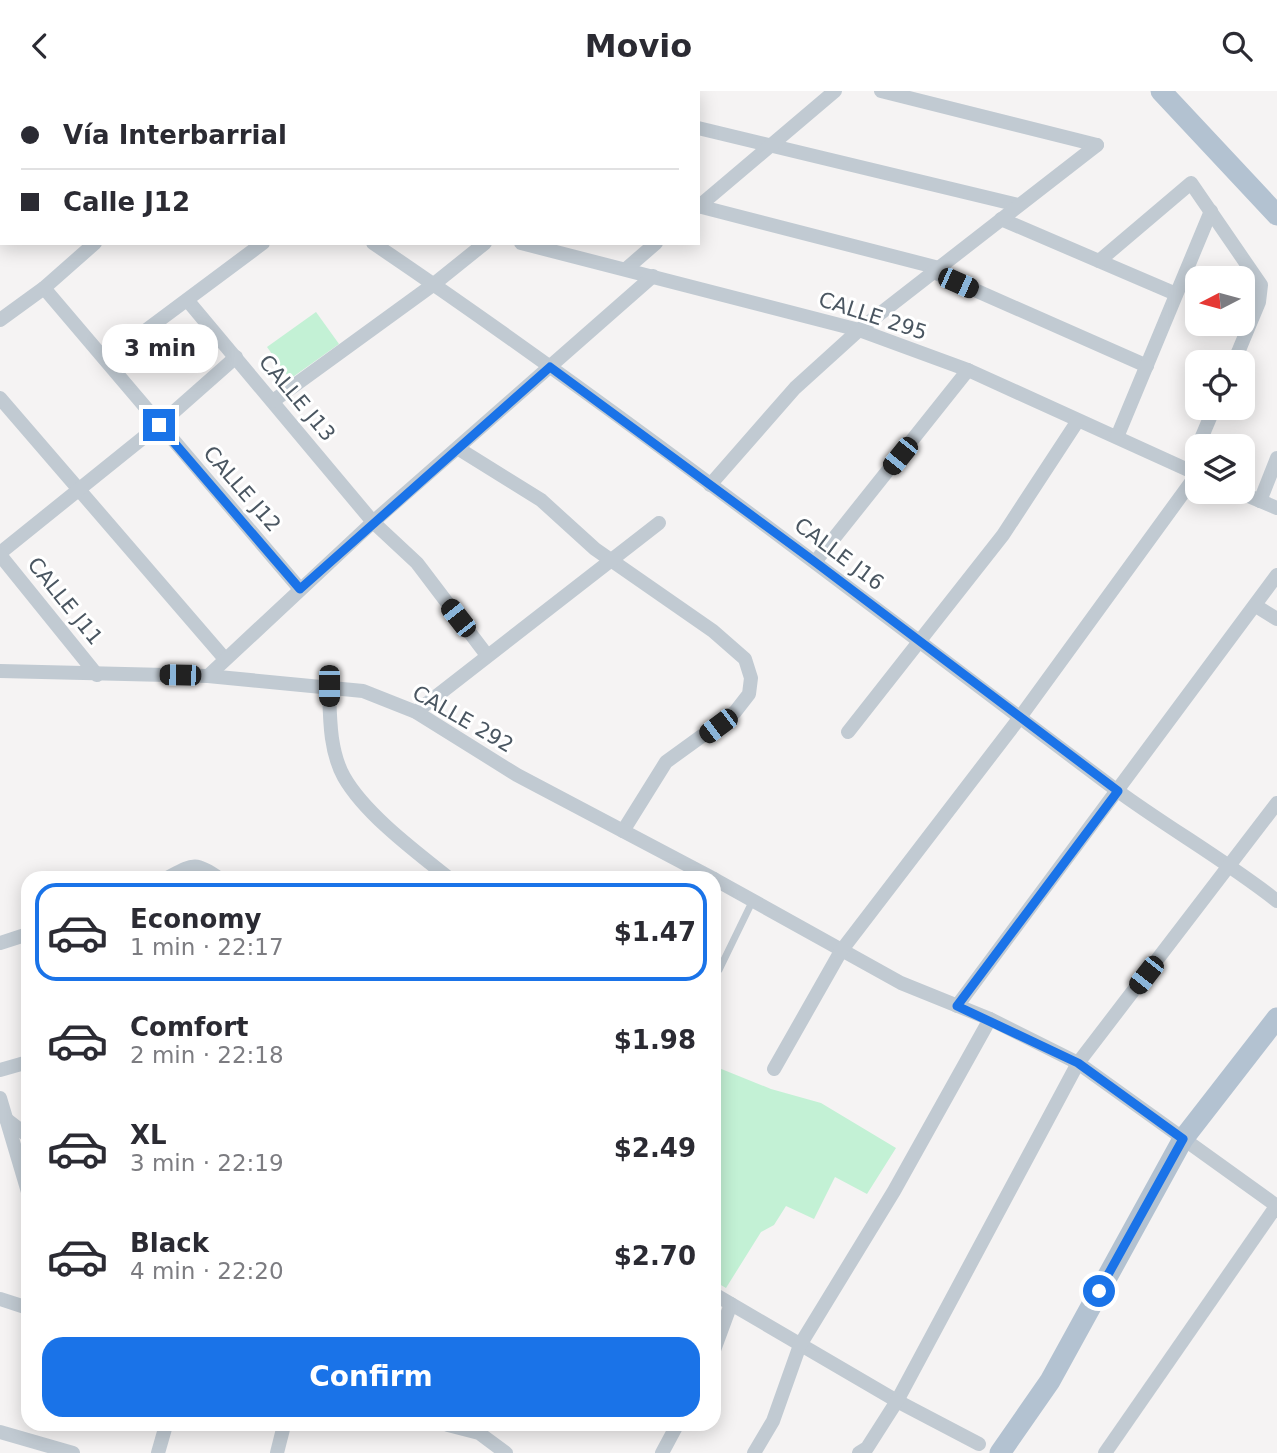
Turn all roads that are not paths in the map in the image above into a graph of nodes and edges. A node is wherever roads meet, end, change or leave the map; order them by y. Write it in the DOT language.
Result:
graph roads {
  1 [pos="835,91"];
  2 [pos="881,91"];
  3 [pos="1161,91"];
  4 [pos="700,129"];
  5 [pos="769,148"];
  6 [pos="1018,205"];
  7 [pos="700,206"];
  8 [pos="700,207"];
  9 [pos="1211,211"];
  10 [pos="1277,215"];
  11 [pos="1001,219"];
  12 [pos="93,245"];
  13 [pos="260,245"];
  14 [pos="376,245"];
  15 [pos="483,245"];
  16 [pos="529,245"];
  17 [pos="654,245"];
  18 [pos="1099,261"];
  19 [pos="626,269"];
  20 [pos="937,270"];
  21 [pos="653,277"];
  22 [pos="434,284"];
  23 [pos="44,288"];
  24 [pos="1176,294"];
  25 [pos="188,301"];
  26 [pos="0,320"];
  27 [pos="859,330"];
  28 [pos="1239,350"];
  29 [pos="236,357"];
  30 [pos="106,360"];
  31 [pos="1147,366"];
  32 [pos="550,367"];
  33 [pos="968,370"];
  34 [pos="0,398"];
  35 [pos="273,401"];
  36 [pos="1077,422"];
  37 [pos="159,425"];
  38 [pos="1116,437"];
  39 [pos="459,449"];
  40 [pos="1277,458"];
  41 [pos="1185,468"];
  42 [pos="710,485"];
  43 [pos="1185,485"];
  44 [pos="80,488"];
  45 [pos="1255,499"];
  46 [pos="1260,501"];
  47 [pos="1277,508"];
  48 [pos="373,522"];
  49 [pos="659,523"];
  50 [pos="0,554"];
  51 [pos="610,558"];
  52 [pos="815,562"];
  53 [pos="1277,575"];
  54 [pos="300,589"];
  55 [pos="1256,605"];
  56 [pos="1277,619"];
  57 [pos="918,640"];
  58 [pos="486,654"];
  59 [pos="225,660"];
  60 [pos="0,671"];
  61 [pos="97,675"];
  62 [pos="208,675"];
  63 [pos="329,686"];
  64 [pos="416,712"];
  65 [pos="1021,716"];
  66 [pos="848,732"];
  67 [pos="1118,791"];
  68 [pos="1277,803"];
  69 [pos="623,831"];
  70 [pos="1231,865"];
  71 [pos="181,871"];
  72 [pos="209,871"];
  73 [pos="439,871"];
  74 [pos="699,871"];
  75 [pos="721,883"];
  76 [pos="753,899"];
  77 [pos="1277,901"];
  78 [pos="21,936"];
  79 [pos="0,943"];
  80 [pos="841,951"];
  81 [pos="721,966"];
  82 [pos="957,1006"];
  83 [pos="1277,1018"];
  84 [pos="990,1019"];
  85 [pos="1078,1063"];
  86 [pos="21,1064"];
  87 [pos="774,1069"];
  88 [pos="0,1070"];
  89 [pos="0,1098"];
  90 [pos="6,1119"];
  91 [pos="21,1131"];
  92 [pos="1183,1139"];
  93 [pos="21,1169"];
  94 [pos="1277,1206"];
  95 [pos="721,1298"];
  96 [pos="0,1299"];
  97 [pos="731,1304"];
  98 [pos="21,1306"];
  99 [pos="721,1331"];
  100 [pos="800,1345"];
  101 [pos="897,1401"];
  102 [pos="0,1431"];
  103 [pos="164,1431"];
  104 [pos="282,1431"];
  105 [pos="483,1431"];
  106 [pos="674,1431"];
  107 [pos="979,1444"];
  108 [pos="73,1453"];
  109 [pos="158,1453"];
  110 [pos="277,1453"];
  111 [pos="506,1453"];
  112 [pos="662,1453"];
  113 [pos="754,1453"];
  114 [pos="859,1453"];
  115 [pos="1000,1453"];
  116 [pos="1105,1453"];
  1 -- 5 [label="street"];
  2 -- 6 [label="street"];
  3 -- 10 [label="main road"];
  4 -- 5 [label="street"];
  5 -- 6 [label="street"];
  5 -- 7 [label="street"];
  6 -- 11 [label="street"];
  8 -- 20 [label="street"];
  9 -- 18 [label="street"];
  9 -- 24 [label="street"];
  9 -- 28 [label="street"];
  11 -- 18 [label="street"];
  11 -- 20 [label="street"];
  12 -- 23 [label="street"];
  13 -- 25 [label="street"];
  14 -- 22 [label="street, CALLE J16"];
  15 -- 22 [label="street"];
  16 -- 19 [label="street, CALLE 295"];
  17 -- 19 [label="street"];
  18 -- 24 [label="street"];
  19 -- 21 [label="street, CALLE 295"];
  20 -- 27 [label="street"];
  20 -- 31 [label="street"];
  21 -- 27 [label="street, CALLE 295"];
  21 -- 32 [label="street"];
  22 -- 32 [label="street, CALLE J16"];
  22 -- 35 [label="street"];
  23 -- 26 [label="street"];
  23 -- 30 [label="street, CALLE J12"];
  24 -- 31 [label="street"];
  25 -- 29 [label="street, CALLE J13"];
  25 -- 30 [label="street"];
  27 -- 33 [label="street, CALLE 295"];
  27 -- 42 [label="street"];
  29 -- 35 [label="street, CALLE J13"];
  29 -- 37 [label="street"];
  30 -- 37 [label="street, CALLE J12"];
  31 -- 38 [label="street"];
  32 -- 39 [label="street"];
  32 -- 42 [label="street, CALLE J16"];
  33 -- 36 [label="street, CALLE 295"];
  33 -- 52 [label="street"];
  34 -- 44 [label="street"];
  35 -- 48 [label="street, CALLE J13"];
  36 -- 38 [label="street, CALLE 295"];
  36 -- 57 [label="street"];
  37 -- 44 [label="street"];
  37 -- 54 [label="street, CALLE J12"];
  38 -- 41 [label="street, CALLE 295"];
  39 -- 48 [label="street"];
  39 -- 51 [label="street"];
  40 -- 46 [label="street"];
  42 -- 52 [label="street, CALLE J16"];
  43 -- 65 [label="street"];
  44 -- 50 [label="street"];
  44 -- 59 [label="street"];
  45 -- 46 [label="street"];
  46 -- 47 [label="street"];
  48 -- 54 [label="street"];
  48 -- 58 [label="street, CALLE J13"];
  49 -- 51 [label="street"];
  50 -- 61 [label="street, CALLE J11"];
  51 -- 58 [label="street"];
  51 -- 69 [label="street"];
  52 -- 57 [label="street, CALLE J16"];
  53 -- 55 [label="street"];
  54 -- 59 [label="street"];
  55 -- 56 [label="street"];
  55 -- 67 [label="street"];
  57 -- 65 [label="street, CALLE J16"];
  57 -- 66 [label="street"];
  58 -- 64 [label="street"];
  59 -- 62 [label="street"];
  60 -- 61 [label="street, CALLE 292"];
  61 -- 62 [label="street, CALLE 292"];
  62 -- 63 [label="street, CALLE 292"];
  63 -- 64 [label="street, CALLE 292"];
  63 -- 73 [label="street"];
  64 -- 69 [label="street, CALLE 292"];
  65 -- 67 [label="street, CALLE J16"];
  65 -- 80 [label="street"];
  67 -- 70 [label="street, CALLE J16"];
  67 -- 82 [label="street"];
  68 -- 70 [label="street"];
  69 -- 74 [label="street, CALLE 292"];
  70 -- 77 [label="street, CALLE J16"];
  70 -- 85 [label="street"];
  71 -- 72 [label="street"];
  75 -- 76 [label="street, CALLE 292"];
  76 -- 80 [label="street, CALLE 292"];
  76 -- 81 [label="lane"];
  78 -- 79 [label="street"];
  80 -- 82 [label="street, CALLE 292"];
  80 -- 87 [label="street"];
  82 -- 84 [label="street, CALLE 292"];
  83 -- 92 [label="main road"];
  84 -- 85 [label="street, CALLE 292"];
  84 -- 100 [label="street"];
  85 -- 92 [label="street, CALLE 292"];
  85 -- 101 [label="street"];
  86 -- 88 [label="street"];
  89 -- 90 [label="street"];
  90 -- 91 [label="street"];
  90 -- 93 [label="street"];
  92 -- 94 [label="street, CALLE 292"];
  92 -- 115 [label="main road"];
  94 -- 116 [label="street"];
  95 -- 97 [label="street"];
  96 -- 98 [label="street"];
  97 -- 99 [label="street"];
  97 -- 100 [label="street"];
  100 -- 101 [label="street"];
  100 -- 113 [label="street"];
  101 -- 107 [label="street"];
  101 -- 114 [label="street"];
  102 -- 108 [label="street"];
  103 -- 109 [label="street"];
  104 -- 110 [label="street"];
  105 -- 111 [label="street"];
  106 -- 112 [label="street"];
}
